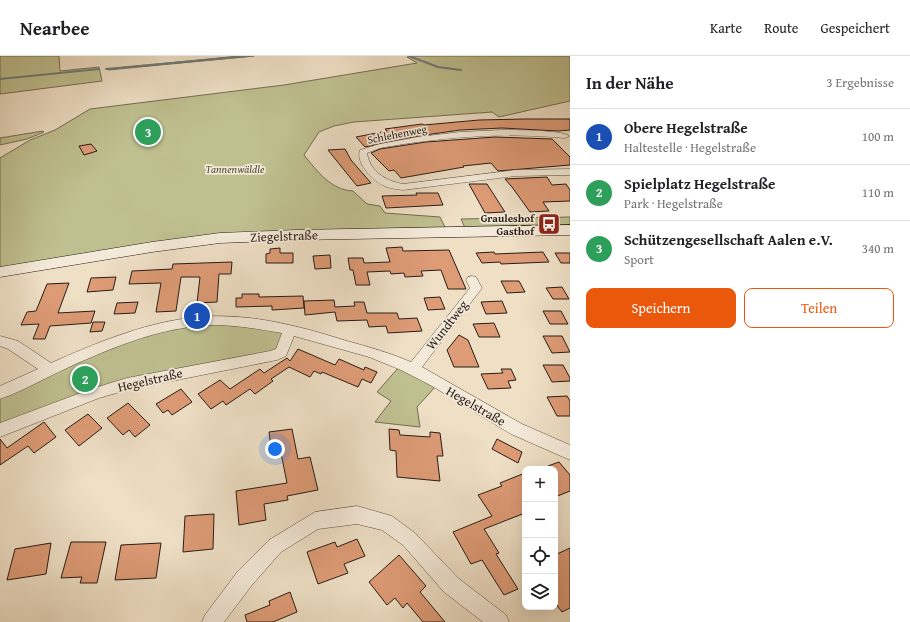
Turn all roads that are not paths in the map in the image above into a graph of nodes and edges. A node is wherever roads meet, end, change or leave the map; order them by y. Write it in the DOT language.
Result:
graph roads {
  1 [pos="568,138"];
  2 [pos="570,172"];
  3 [pos="570,230"];
  4 [pos="0,272"];
  5 [pos="472,280"];
  6 [pos="290,330"];
  7 [pos="0,341"];
  8 [pos="413,369"];
  9 [pos="50,370"];
  10 [pos="0,393"];
  11 [pos="0,430"];
  12 [pos="570,453"];
  13 [pos="212,622"];
  14 [pos="499,622"];
  1 -- 2 [label="street, Schlehenweg"];
  3 -- 4 [label="main road, Ziegelstraße"];
  5 -- 8 [label="street, Wundtweg"];
  6 -- 8 [label="street, Hegelstraße"];
  6 -- 9 [label="street, Hegelstraße"];
  6 -- 11 [label="street, Hegelstraße"];
  7 -- 9 [label="street"];
  8 -- 12 [label="street, Hegelstraße"];
  9 -- 10 [label="street, Hegelstraße"];
  13 -- 14 [label="street"];
}
